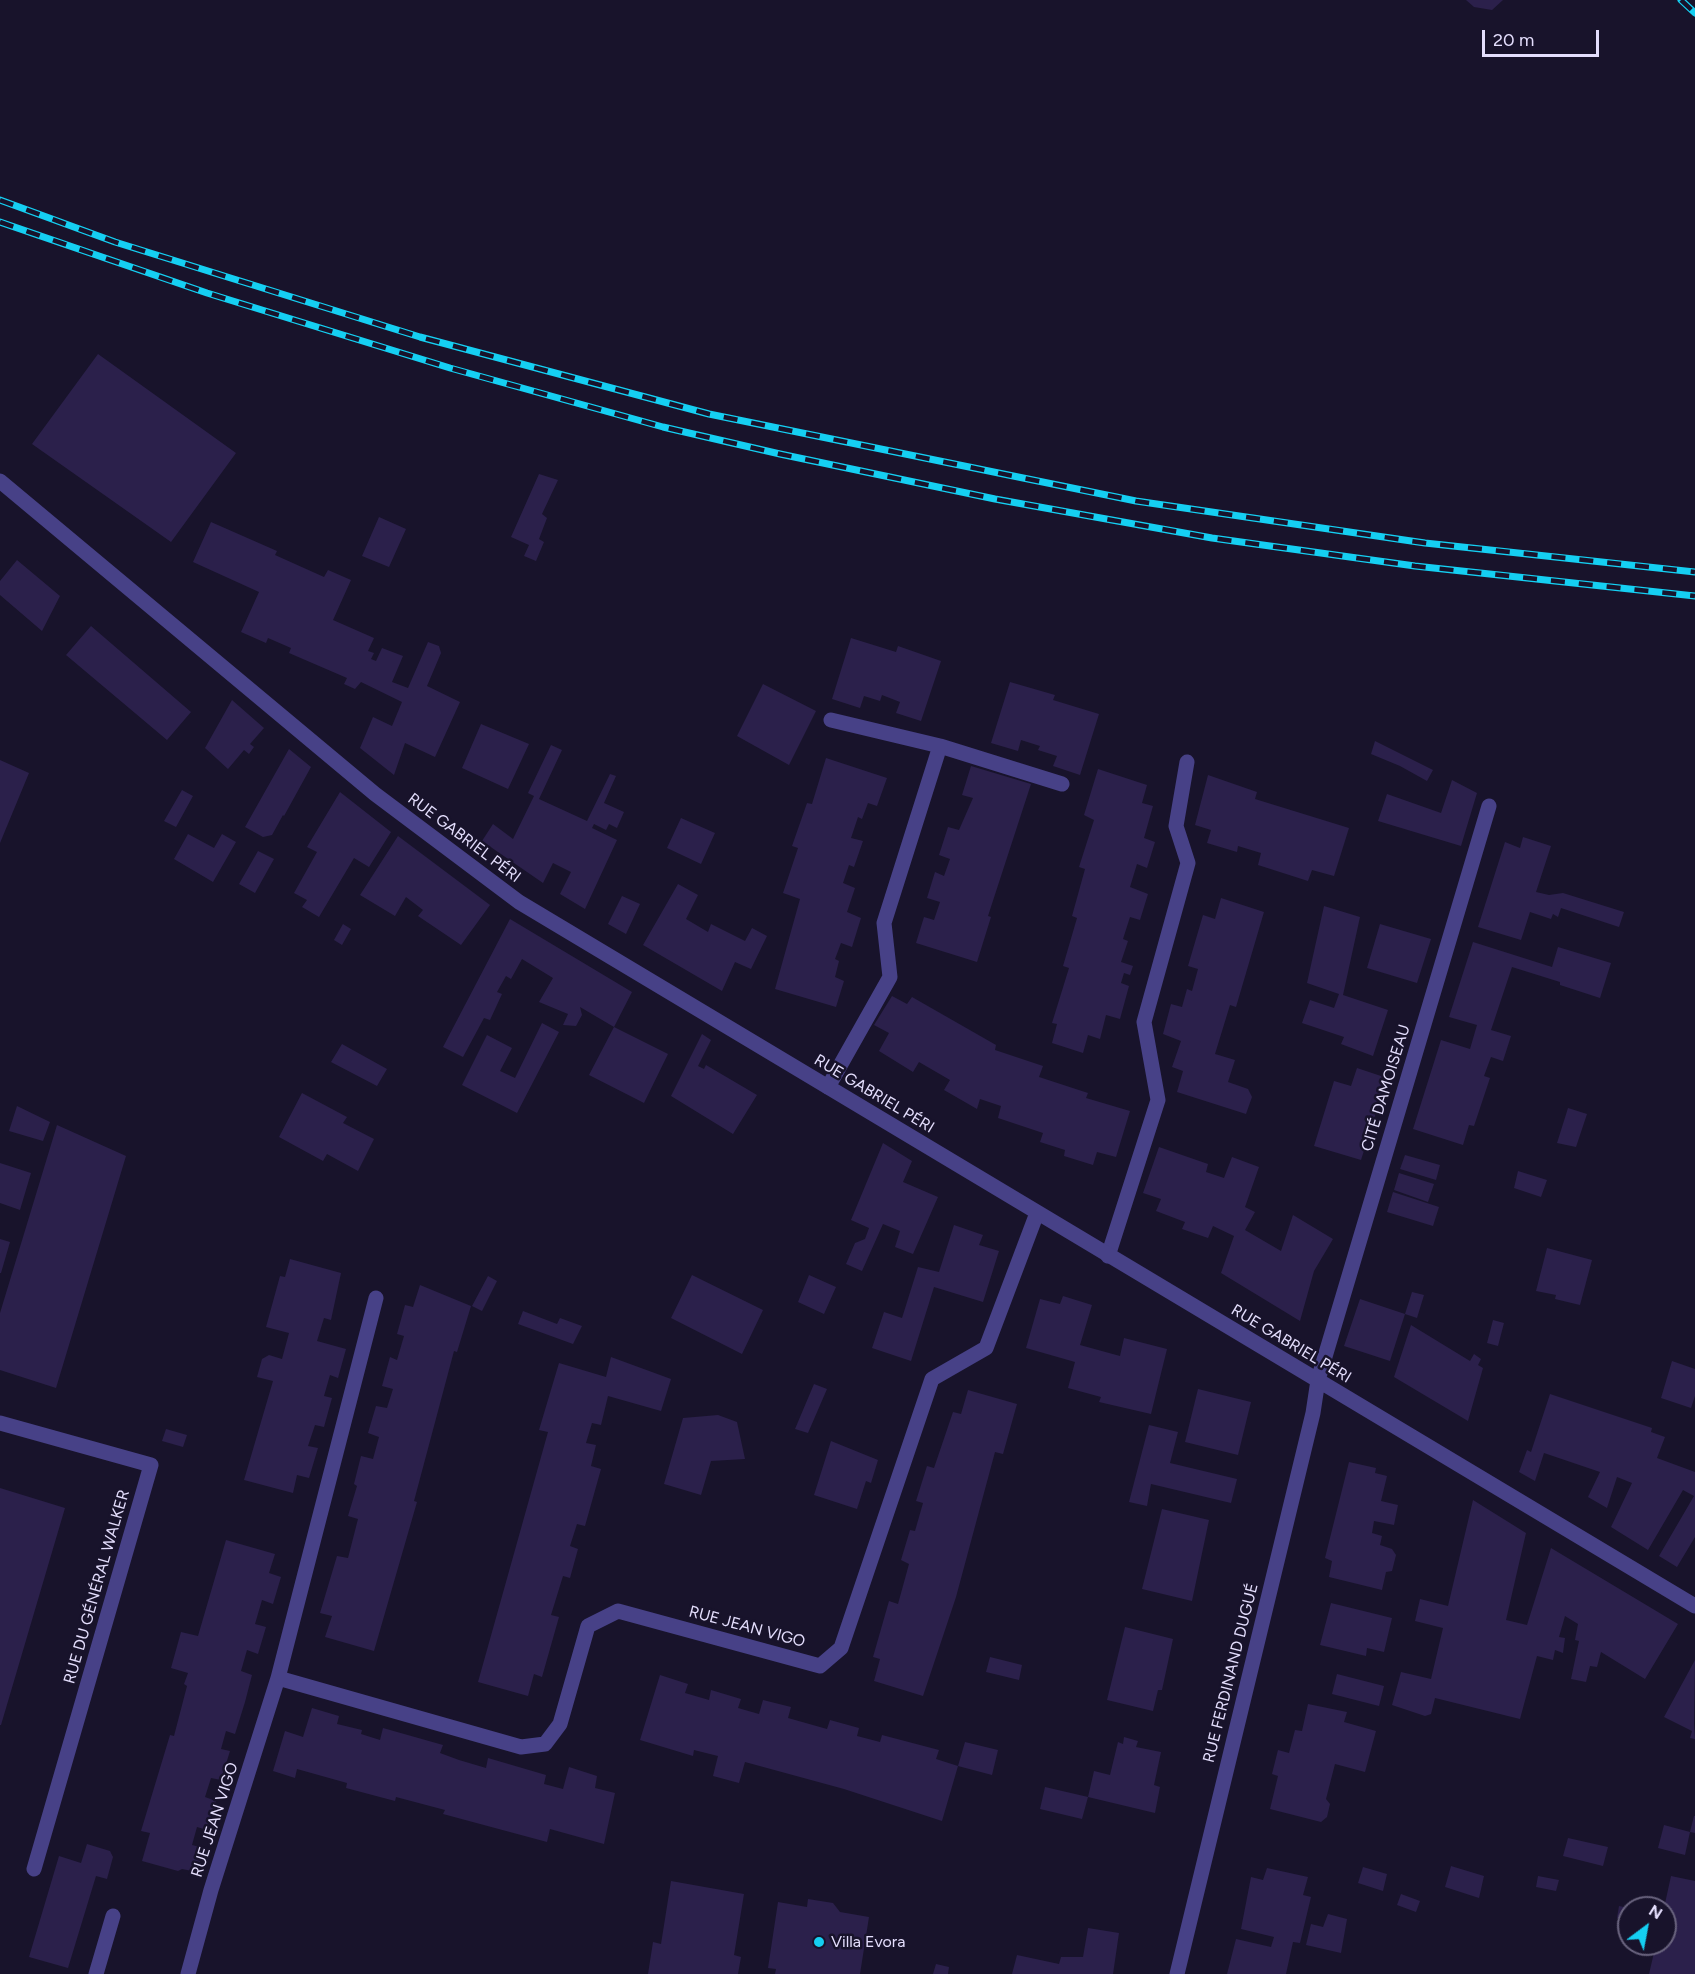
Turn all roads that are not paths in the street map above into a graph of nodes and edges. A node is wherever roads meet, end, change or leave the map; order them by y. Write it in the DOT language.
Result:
graph roads {
  1 [pos="0,481"];
  2 [pos="831,720"];
  3 [pos="940,746"];
  4 [pos="1187,762"];
  5 [pos="1062,784"];
  6 [pos="1489,806"];
  7 [pos="828,1087"];
  8 [pos="1037,1213"];
  9 [pos="1108,1256"];
  10 [pos="376,1298"];
  11 [pos="1318,1380"];
  12 [pos="0,1423"];
  13 [pos="1695,1606"];
  14 [pos="279,1678"];
  15 [pos="34,1869"];
  16 [pos="113,1916"];
  17 [pos="96,1974"];
  18 [pos="188,1974"];
  19 [pos="1177,1974"];
  1 -- 7 [label="street, RUE GABRIEL PÉRI"];
  2 -- 3 [label="street"];
  3 -- 5 [label="street"];
  3 -- 7 [label="street"];
  4 -- 9 [label="street"];
  6 -- 11 [label="street, CITÉ DAMOISEAU"];
  7 -- 8 [label="street, RUE GABRIEL PÉRI"];
  8 -- 9 [label="street, RUE GABRIEL PÉRI"];
  8 -- 14 [label="street, RUE JEAN VIGO"];
  9 -- 11 [label="street, RUE GABRIEL PÉRI"];
  10 -- 14 [label="street, RUE JEAN VIGO"];
  11 -- 13 [label="street, RUE GABRIEL PÉRI"];
  11 -- 19 [label="street, RUE FERDINAND DUGUÉ"];
  12 -- 15 [label="street, RUE DU GÉNÉRAL WALKER"];
  14 -- 18 [label="street, RUE JEAN VIGO"];
  16 -- 17 [label="street"];
}
